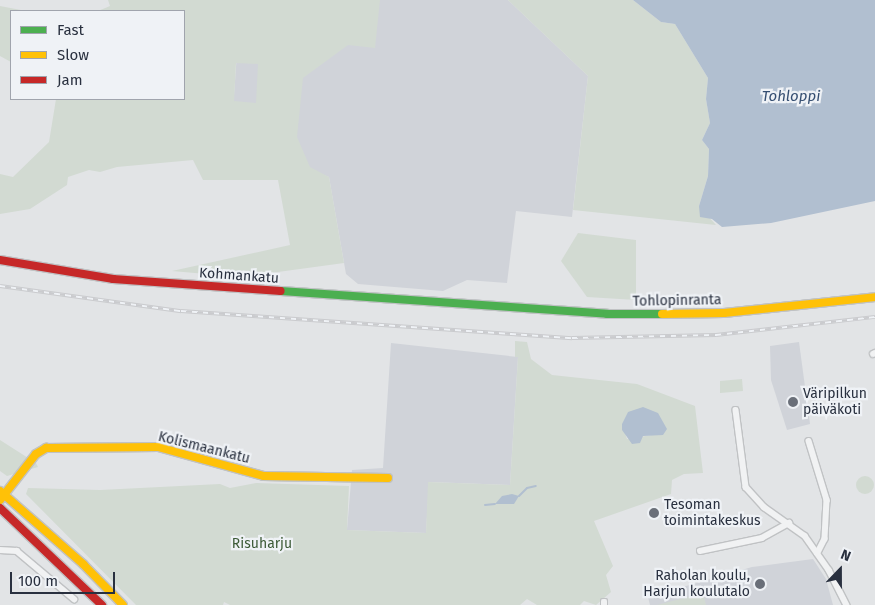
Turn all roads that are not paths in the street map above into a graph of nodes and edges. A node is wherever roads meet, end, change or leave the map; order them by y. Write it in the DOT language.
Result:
graph roads {
  1 [pos="0,260"];
  2 [pos="875,297"];
  3 [pos="478,306"];
  4 [pos="736,410"];
  5 [pos="809,441"];
  6 [pos="388,478"];
  7 [pos="2,495"];
  8 [pos="0,508"];
  9 [pos="788,523"];
  10 [pos="0,550"];
  11 [pos="700,551"];
  12 [pos="818,553"];
  13 [pos="74,600"];
  14 [pos="102,605"];
  15 [pos="123,605"];
  16 [pos="847,605"];
  1 -- 3 [label="street, Kohmankatu"];
  2 -- 3 [label="street, Tohlopinranta"];
  4 -- 9 [label="street"];
  5 -- 12 [label="street"];
  6 -- 7 [label="street, Kolismaankatu"];
  7 -- 15 [label="street"];
  8 -- 14 [label="street"];
  9 -- 11 [label="street"];
  9 -- 12 [label="street"];
  10 -- 13 [label="street"];
  12 -- 16 [label="street"];
}
